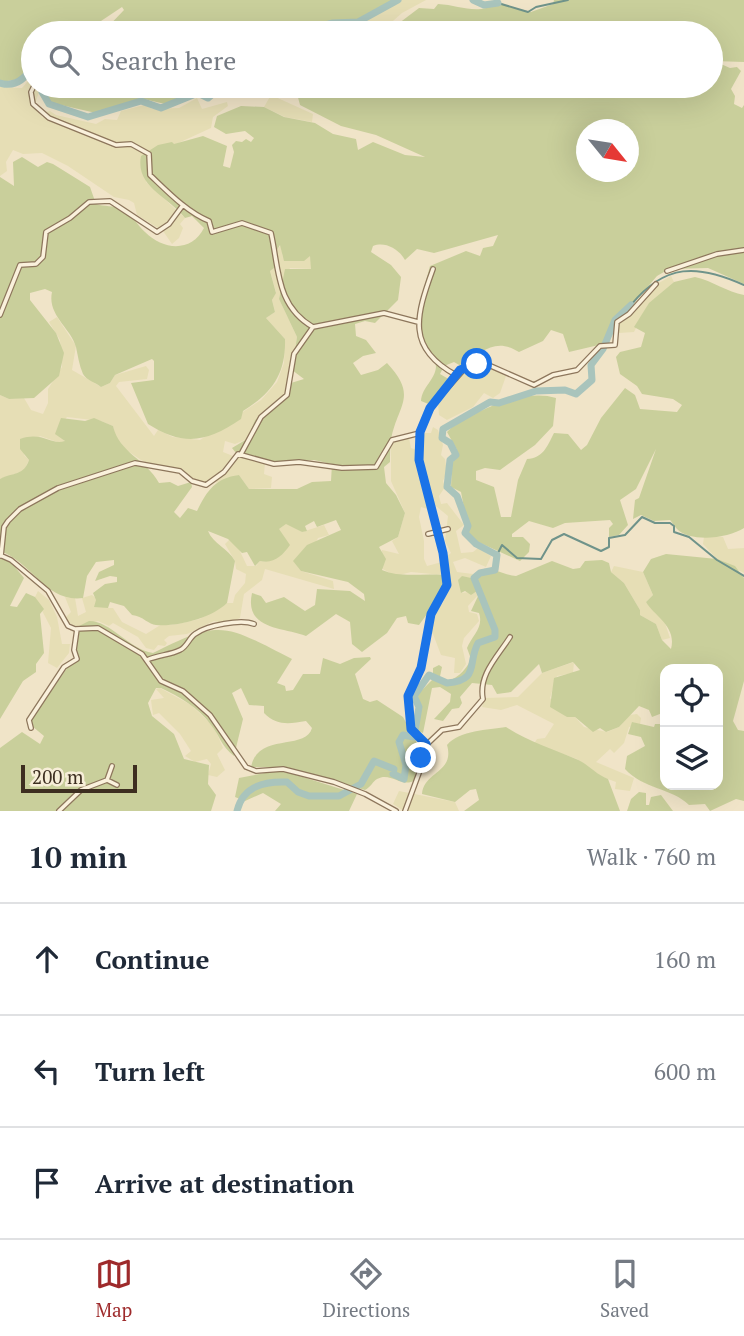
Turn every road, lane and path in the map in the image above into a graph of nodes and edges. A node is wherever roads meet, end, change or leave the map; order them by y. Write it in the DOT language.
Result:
graph roads {
  1 [pos="32,98"];
  2 [pos="183,205"];
  3 [pos="744,250"];
  4 [pos="433,269"];
  5 [pos="667,271"];
  6 [pos="656,284"];
  7 [pos="0,315"];
  8 [pos="418,322"];
  9 [pos="313,327"];
  10 [pos="456,375"];
  11 [pos="420,433"];
  12 [pos="242,454"];
  13 [pos="448,530"];
  14 [pos="438,533"];
  15 [pos="428,534"];
  16 [pos="1,556"];
  17 [pos="254,624"];
  18 [pos="77,629"];
  19 [pos="510,637"];
  20 [pos="148,660"];
  21 [pos="31,728"];
  22 [pos="426,744"];
  23 [pos="112,766"];
  24 [pos="107,780"];
  25 [pos="117,785"];
  26 [pos="60,811"];
  27 [pos="396,811"];
  28 [pos="405,811"];
  1 -- 2 [label="street"];
  2 -- 7 [label="street"];
  2 -- 9 [label="street"];
  3 -- 5 [label="street"];
  4 -- 8 [label="street"];
  6 -- 10 [label="street"];
  8 -- 9 [label="street"];
  8 -- 10 [label="street"];
  9 -- 12 [label="street"];
  10 -- 11 [label="street"];
  11 -- 12 [label="street"];
  11 -- 14 [label="street"];
  12 -- 16 [label="street"];
  13 -- 14 [label="street"];
  14 -- 15 [label="street"];
  14 -- 22 [label="street"];
  16 -- 18 [label="street"];
  17 -- 20 [label="street"];
  18 -- 20 [label="street"];
  18 -- 21 [label="street"];
  19 -- 22 [label="street"];
  20 -- 27 [label="street"];
  22 -- 28 [label="street"];
  23 -- 24 [label="street"];
  24 -- 25 [label="street"];
  24 -- 26 [label="street"];
}
